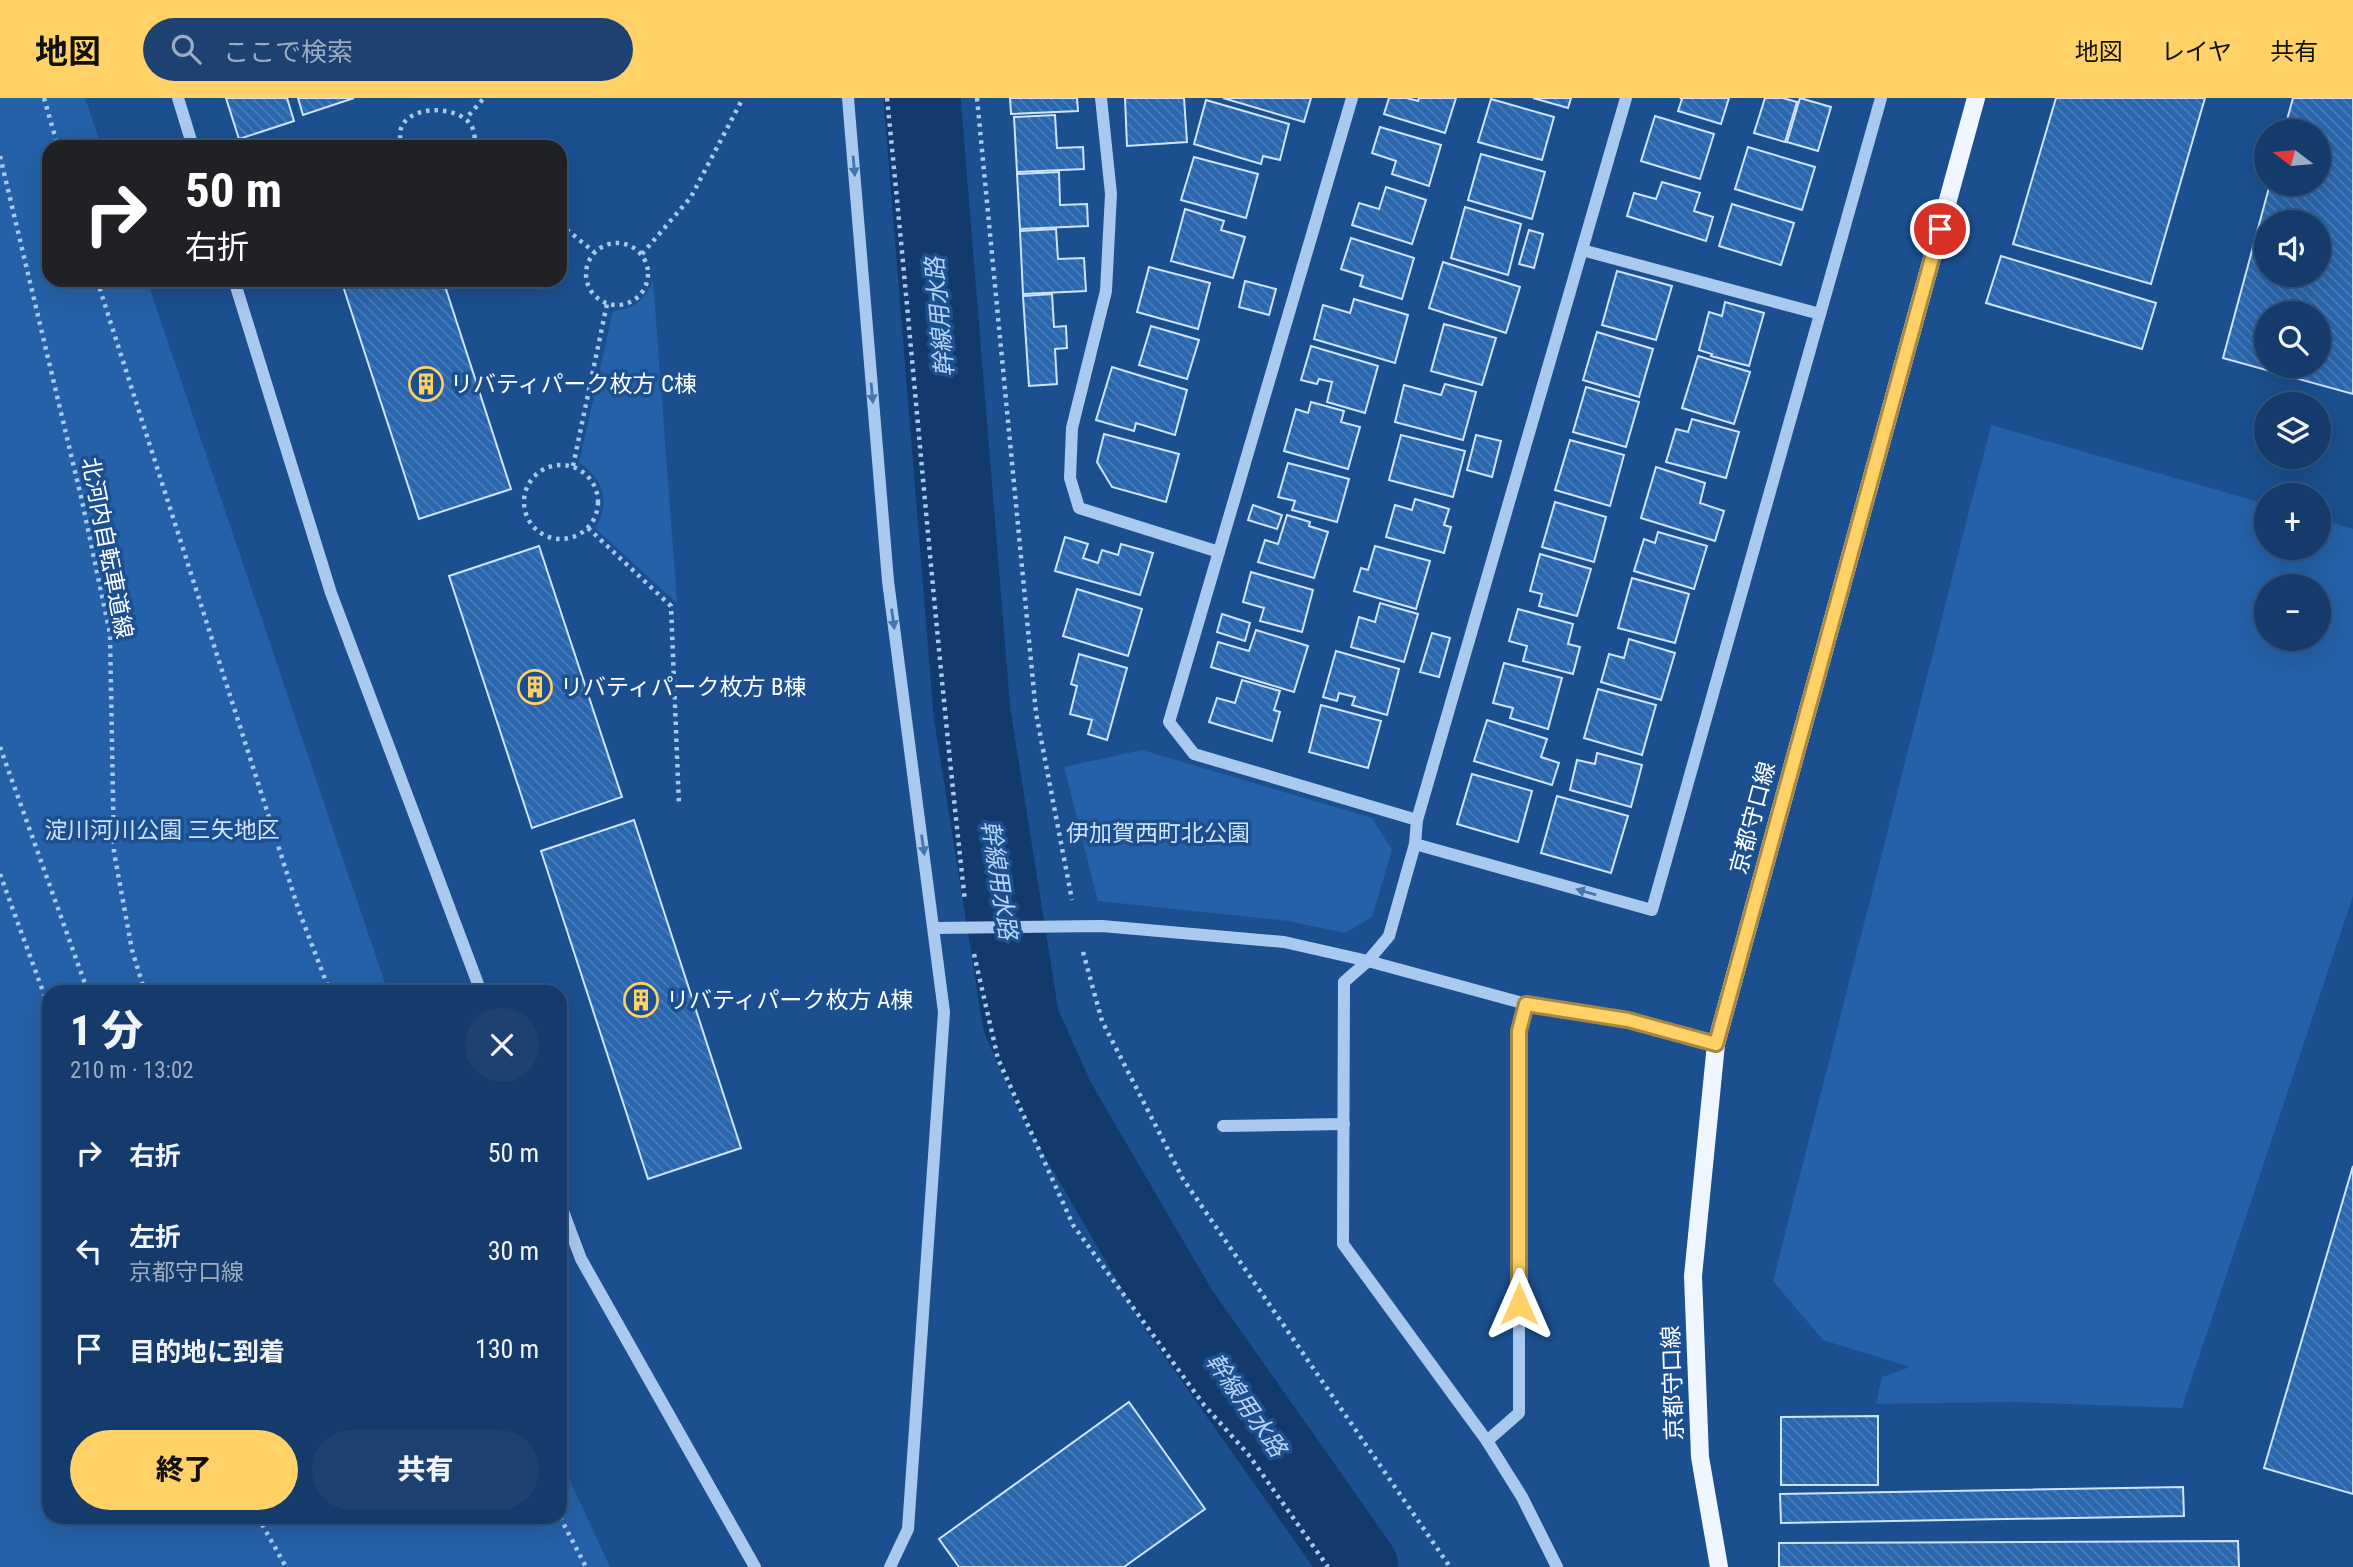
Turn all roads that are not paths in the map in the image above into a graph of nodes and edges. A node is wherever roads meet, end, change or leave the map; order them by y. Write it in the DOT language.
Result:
graph roads {
  1 [pos="178,98"];
  2 [pos="848,98"];
  3 [pos="1101,98"];
  4 [pos="1352,98"];
  5 [pos="1626,98"];
  6 [pos="1881,98"];
  7 [pos="1976,98"];
  8 [pos="191,140"];
  9 [pos="1582,250"];
  10 [pos="236,287"];
  11 [pos="1820,314"];
  12 [pos="1219,552"];
  13 [pos="1417,820"];
  14 [pos="1415,844"];
  15 [pos="934,928"];
  16 [pos="1368,961"];
  17 [pos="478,985"];
  18 [pos="1526,1004"];
  19 [pos="1716,1044"];
  20 [pos="1344,1124"];
  21 [pos="1223,1126"];
  22 [pos="567,1222"];
  23 [pos="1488,1441"];
  24 [pos="755,1567"];
  25 [pos="890,1567"];
  26 [pos="1557,1567"];
  27 [pos="1719,1567"];
  1 -- 8 [label="street"];
  2 -- 15 [label="street, one-way"];
  3 -- 12 [label="street"];
  4 -- 12 [label="street"];
  5 -- 9 [label="street"];
  6 -- 11 [label="street"];
  7 -- 19 [label="main road, 京都守口線"];
  9 -- 11 [label="street"];
  9 -- 13 [label="street"];
  10 -- 17 [label="street"];
  11 -- 14 [label="street, one-way"];
  12 -- 13 [label="street"];
  13 -- 14 [label="street"];
  14 -- 16 [label="street"];
  15 -- 16 [label="street"];
  15 -- 25 [label="street"];
  16 -- 18 [label="street"];
  16 -- 20 [label="street"];
  18 -- 19 [label="street"];
  18 -- 23 [label="street"];
  19 -- 27 [label="main road, 京都守口線"];
  20 -- 21 [label="street"];
  20 -- 23 [label="street"];
  22 -- 24 [label="street"];
  23 -- 26 [label="street"];
}
